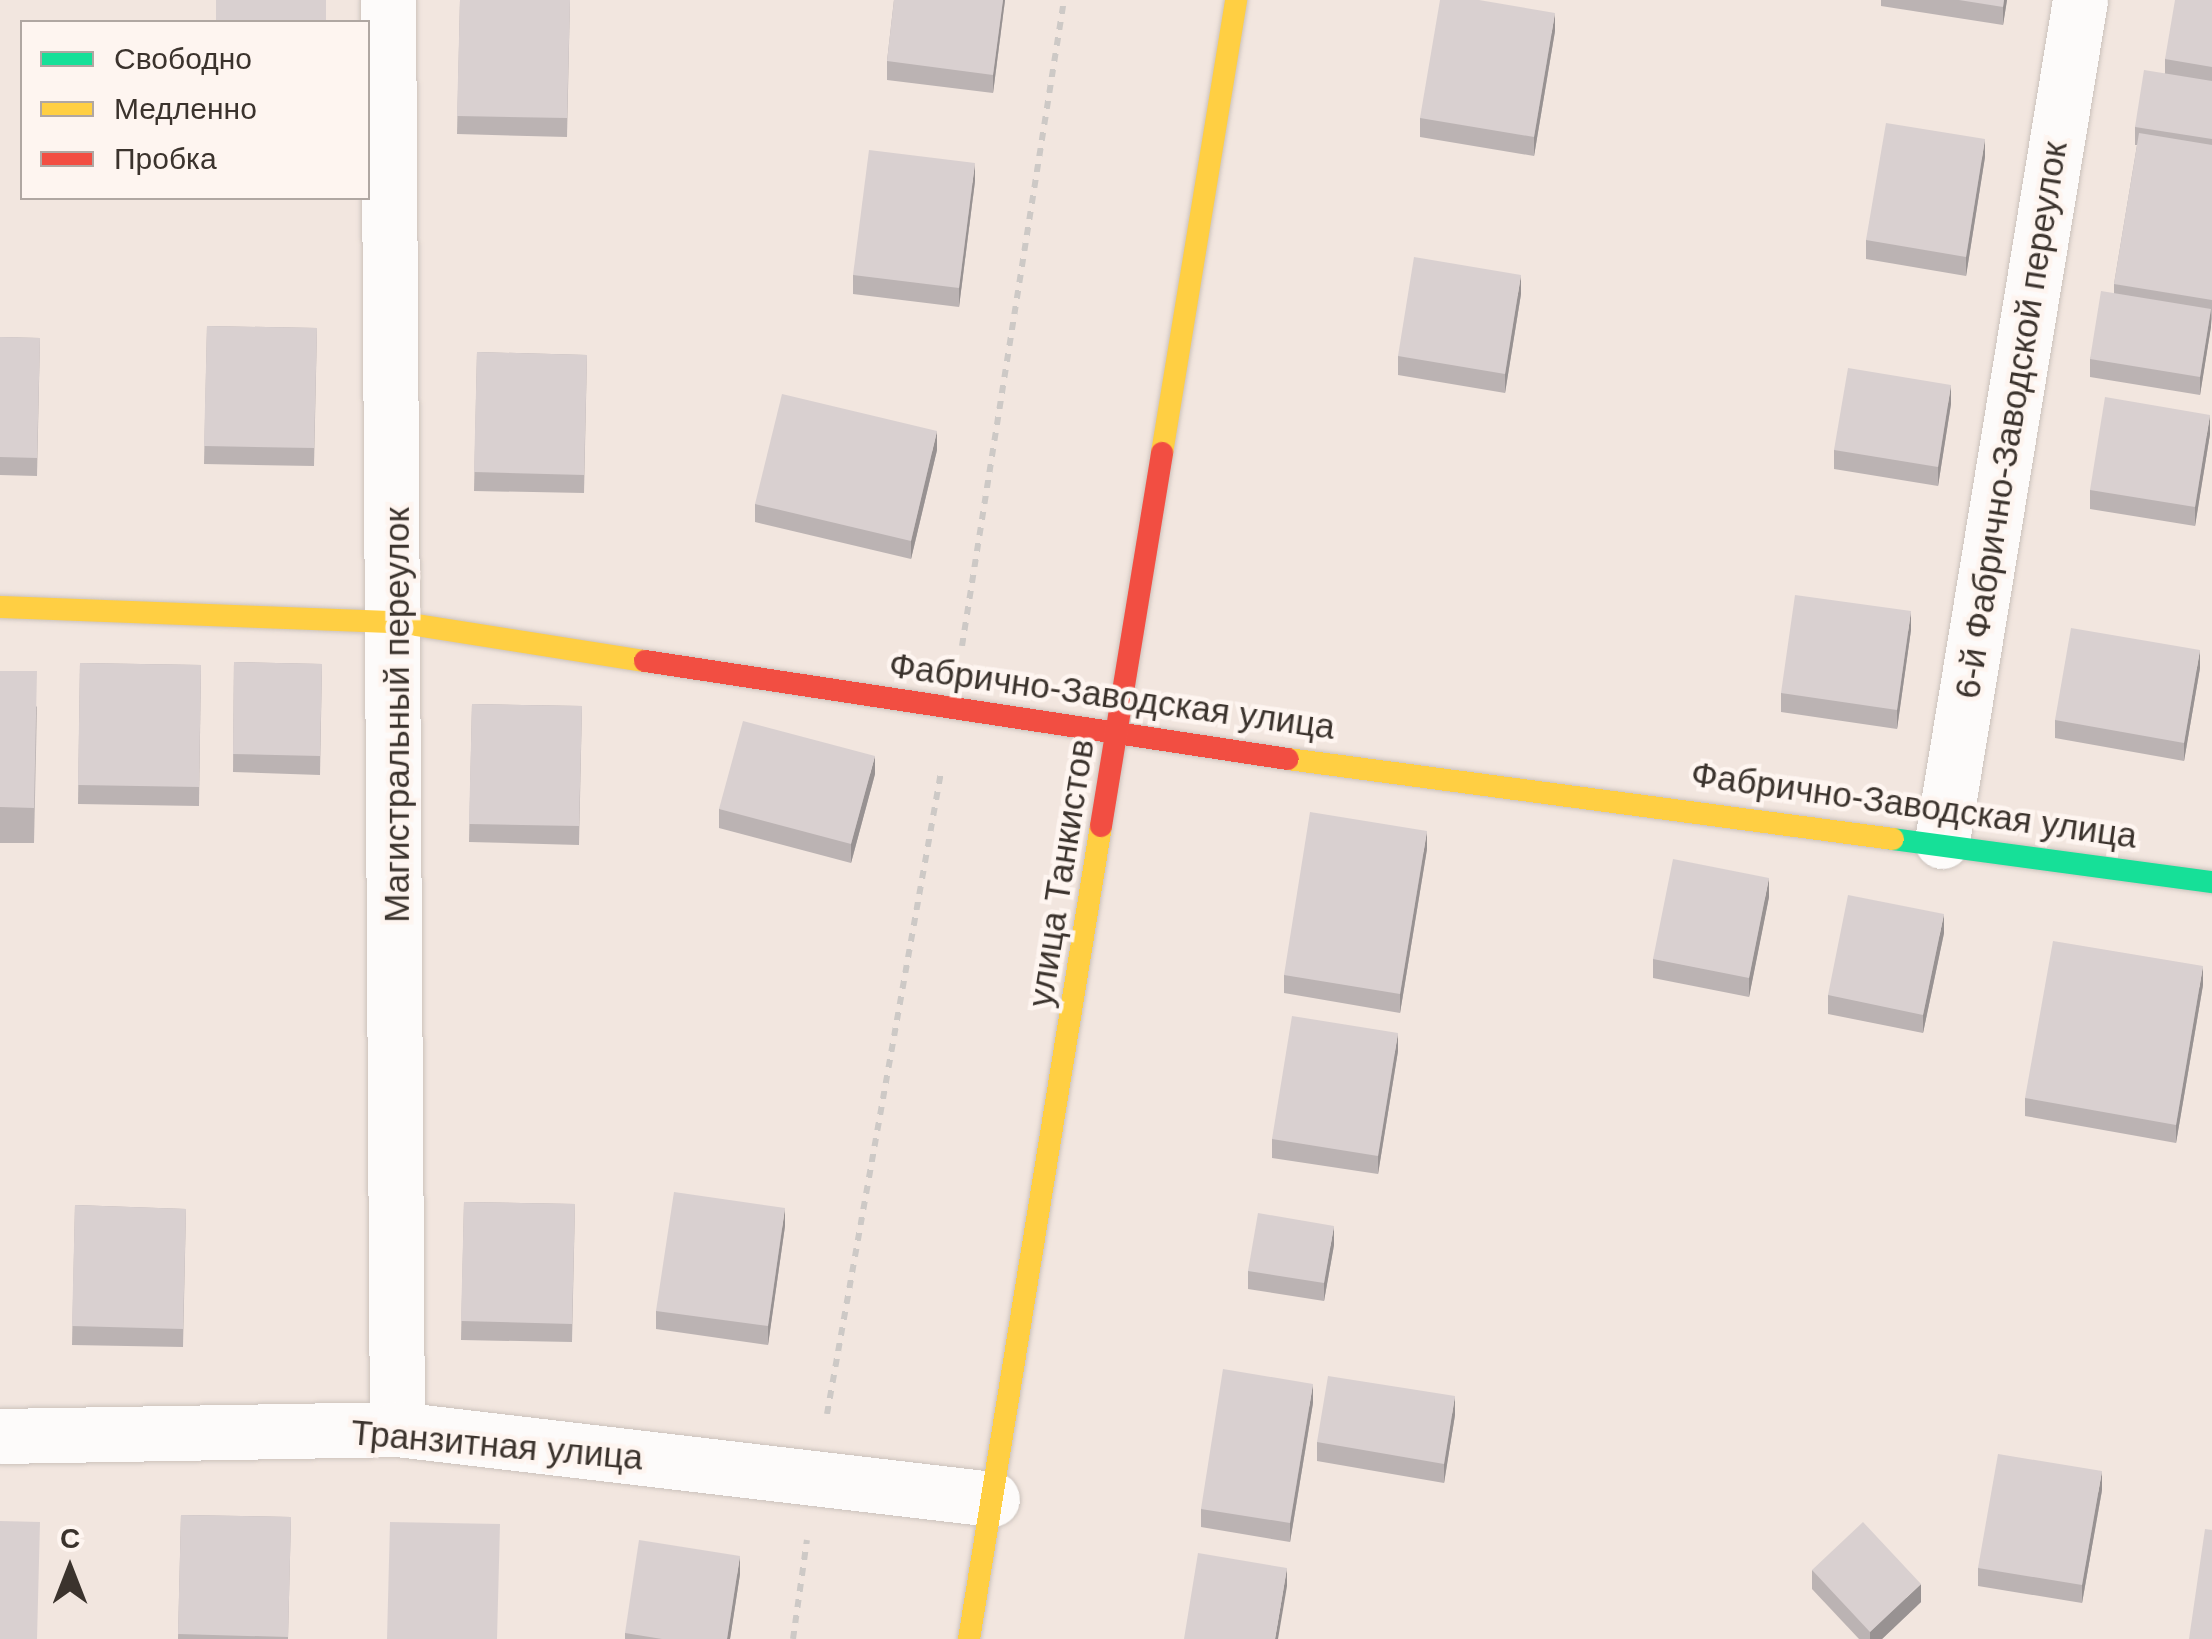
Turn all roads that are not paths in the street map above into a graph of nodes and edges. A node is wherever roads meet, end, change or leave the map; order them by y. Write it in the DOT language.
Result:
graph roads {
  1 [pos="388,0"];
  2 [pos="1236,0"];
  3 [pos="2080,0"];
  4 [pos="0,607"];
  5 [pos="398,622"];
  6 [pos="1119,736"];
  7 [pos="1942,841"];
  8 [pos="2212,882"];
  9 [pos="397,1429"];
  10 [pos="0,1436"];
  11 [pos="992,1500"];
  12 [pos="968,1639"];
  1 -- 5 [label="street, Магистральный переулок"];
  2 -- 6 [label="street, улица Танкистов"];
  3 -- 7 [label="street, 6-й Фабрично-Заводской переулок"];
  4 -- 5 [label="street, Фабрично-Заводская улица"];
  5 -- 6 [label="street, Фабрично-Заводская улица"];
  5 -- 9 [label="street, Магистральный переулок"];
  6 -- 7 [label="street, Фабрично-Заводская улица"];
  6 -- 11 [label="street, улица Танкистов"];
  7 -- 8 [label="street, Фабрично-Заводская улица"];
  9 -- 10 [label="street, Транзитная улица"];
  9 -- 11 [label="street, Транзитная улица"];
  11 -- 12 [label="street, улица Танкистов"];
}
